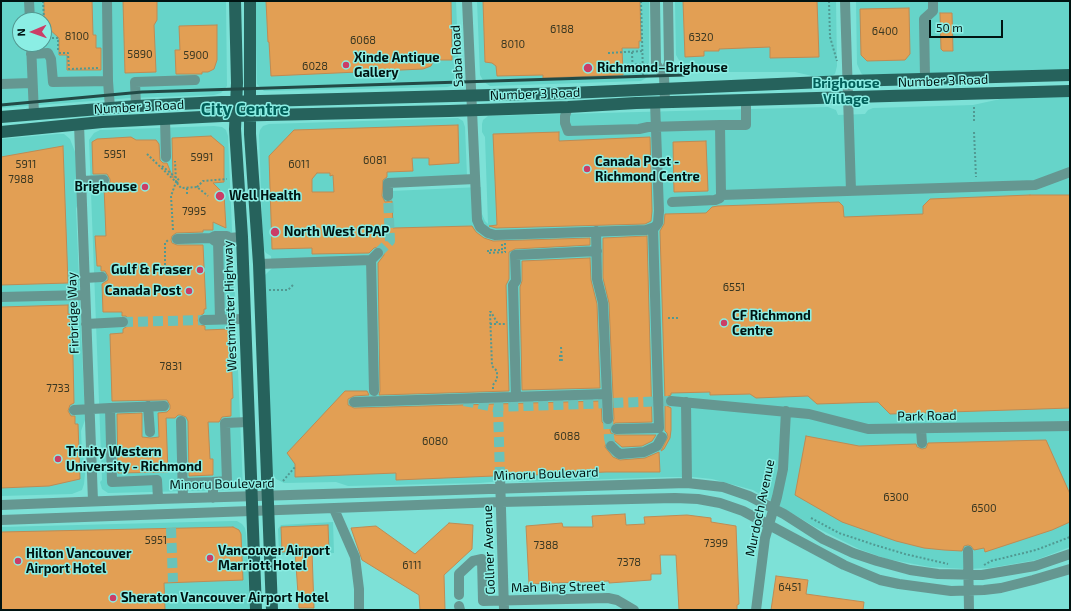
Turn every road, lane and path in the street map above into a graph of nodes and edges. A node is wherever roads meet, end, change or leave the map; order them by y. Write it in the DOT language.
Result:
graph roads {
  1 [pos="29,1"];
  2 [pos="43,1"];
  3 [pos="107,1"];
  4 [pos="235,1"];
  5 [pos="250,1"];
  6 [pos="467,1"];
  7 [pos="641,1"];
  8 [pos="655,1"];
  9 [pos="668,1"];
  10 [pos="829,1"];
  11 [pos="845,1"];
  12 [pos="932,1"];
  13 [pos="30,12"];
  14 [pos="44,12"];
  15 [pos="52,38"];
  16 [pos="643,51"];
  17 [pos="31,52"];
  18 [pos="44,52"];
  19 [pos="632,52"];
  20 [pos="608,53"];
  21 [pos="643,64"];
  22 [pos="623,65"];
  23 [pos="632,65"];
  24 [pos="102,68"];
  25 [pos="643,75"];
  26 [pos="847,75"];
  27 [pos="1070,75"];
  28 [pos="664,76"];
  29 [pos="633,78"];
  30 [pos="925,78"];
  31 [pos="195,80"];
  32 [pos="108,81"];
  33 [pos="32,83"];
  34 [pos="1,84"];
  35 [pos="664,88"];
  36 [pos="1070,92"];
  37 [pos="472,95"];
  38 [pos="848,97"];
  39 [pos="746,100"];
  40 [pos="251,101"];
  41 [pos="236,102"];
  42 [pos="660,102"];
  43 [pos="136,106"];
  44 [pos="974,106"];
  45 [pos="110,108"];
  46 [pos="568,108"];
  47 [pos="472,111"];
  48 [pos="34,114"];
  49 [pos="1,116"];
  50 [pos="235,116"];
  51 [pos="250,116"];
  52 [pos="165,119"];
  53 [pos="79,124"];
  54 [pos="974,124"];
  55 [pos="720,125"];
  56 [pos="656,126"];
  57 [pos="1,132"];
  58 [pos="974,132"];
  59 [pos="166,157"];
  60 [pos="1070,172"];
  61 [pos="224,179"];
  62 [pos="104,180"];
  63 [pos="179,180"];
  64 [pos="475,180"];
  65 [pos="81,181"];
  66 [pos="976,182"];
  67 [pos="177,183"];
  68 [pos="197,187"];
  69 [pos="187,188"];
  70 [pos="851,191"];
  71 [pos="721,195"];
  72 [pos="187,196"];
  73 [pos="208,196"];
  74 [pos="388,196"];
  75 [pos="672,202"];
  76 [pos="653,228"];
  77 [pos="596,231"];
  78 [pos="242,237"];
  79 [pos="173,238"];
  80 [pos="219,239"];
  81 [pos="505,244"];
  82 [pos="596,251"];
  83 [pos="505,252"];
  84 [pos="259,264"];
  85 [pos="166,265"];
  86 [pos="102,277"];
  87 [pos="84,278"];
  88 [pos="294,284"];
  89 [pos="267,288"];
  90 [pos="85,295"];
  91 [pos="1,297"];
  92 [pos="668,318"];
  93 [pos="680,318"];
  94 [pos="220,319"];
  95 [pos="244,319"];
  96 [pos="204,320"];
  97 [pos="123,322"];
  98 [pos="86,324"];
  99 [pos="498,324"];
  100 [pos="514,324"];
  101 [pos="490,326"];
  102 [pos="561,347"];
  103 [pos="561,362"];
  104 [pos="374,391"];
  105 [pos="515,392"];
  106 [pos="607,394"];
  107 [pos="493,398"];
  108 [pos="671,401"];
  109 [pos="354,402"];
  110 [pos="686,402"];
  111 [pos="148,406"];
  112 [pos="164,406"];
  113 [pos="110,408"];
  114 [pos="89,409"];
  115 [pos="74,410"];
  116 [pos="786,411"];
  117 [pos="608,419"];
  118 [pos="181,421"];
  119 [pos="248,422"];
  120 [pos="1070,426"];
  121 [pos="616,429"];
  122 [pos="921,429"];
  123 [pos="150,432"];
  124 [pos="662,437"];
  125 [pos="922,443"];
  126 [pos="611,446"];
  127 [pos="295,467"];
  128 [pos="500,476"];
  129 [pos="283,481"];
  130 [pos="213,482"];
  131 [pos="183,483"];
  132 [pos="687,483"];
  133 [pos="501,489"];
  134 [pos="251,496"];
  135 [pos="268,496"];
  136 [pos="183,498"];
  137 [pos="213,498"];
  138 [pos="158,499"];
  139 [pos="93,501"];
  140 [pos="501,502"];
  141 [pos="1,505"];
  142 [pos="334,508"];
  143 [pos="774,508"];
  144 [pos="252,512"];
  145 [pos="268,512"];
  146 [pos="791,518"];
  147 [pos="1,520"];
  148 [pos="769,525"];
  149 [pos="1070,537"];
  150 [pos="968,551"];
  151 [pos="1070,554"];
  152 [pos="1070,570"];
  153 [pos="968,571"];
  154 [pos="968,591"];
  155 [pos="459,595"];
  156 [pos="483,606"];
  157 [pos="504,606"];
  158 [pos="256,610"];
  159 [pos="272,610"];
  160 [pos="360,610"];
  161 [pos="634,610"];
  162 [pos="756,610"];
  163 [pos="969,610"];
  1 -- 13 [label="street"];
  2 -- 14 [label="path"];
  3 -- 32 [label="street"];
  4 -- 41 [label="main road, Westminster Highway"];
  5 -- 40 [label="main road"];
  6 -- 37 [label="street, Saba Road"];
  7 -- 16 [label="path"];
  8 -- 28 [label="street"];
  9 -- 28 [label="street"];
  10 -- 26 [label="path"];
  11 -- 26 [label="street"];
  12 -- 30 [label="street"];
  15 -- 24 [label="path"];
  16 -- 19 [label="path"];
  16 -- 21 [label="path"];
  17 -- 33 [label="street"];
  18 -- 32 [label="street"];
  19 -- 20 [label="path"];
  19 -- 23 [label="path"];
  21 -- 23 [label="path"];
  21 -- 25 [label="path"];
  22 -- 23 [label="path"];
  23 -- 29 [label="path"];
  26 -- 30 [label="main road, Number 3 Road"];
  26 -- 35 [label="main road, Number 3 Road"];
  26 -- 38 [label="street"];
  27 -- 30 [label="main road, Number 3 Road"];
  28 -- 35 [label="street"];
  31 -- 43 [label="street"];
  32 -- 45 [label="street"];
  33 -- 34 [label="street"];
  33 -- 48 [label="street"];
  35 -- 37 [label="main road, Number 3 Road"];
  35 -- 42 [label="street"];
  36 -- 38 [label="main road, Number 3 Road"];
  37 -- 40 [label="main road, Number 3 Road"];
  37 -- 47 [label="street, Saba Road"];
  38 -- 39 [label="main road, Number 3 Road"];
  38 -- 70 [label="street"];
  39 -- 42 [label="main road, Number 3 Road"];
  39 -- 55 [label="street"];
  40 -- 41 [label="main road, Number 3 Road"];
  40 -- 51 [label="main road"];
  41 -- 43 [label="main road, Number 3 Road"];
  41 -- 50 [label="main road, Westminster Highway"];
  42 -- 46 [label="main road, Number 3 Road"];
  42 -- 56 [label="street"];
  43 -- 45 [label="main road, Number 3 Road"];
  44 -- 54 [label="path"];
  45 -- 48 [label="main road, Number 3 Road"];
  46 -- 47 [label="main road, Number 3 Road"];
  46 -- 56 [label="street"];
  47 -- 51 [label="main road, Number 3 Road"];
  47 -- 64 [label="street, Saba Road"];
  48 -- 49 [label="main road, Number 3 Road"];
  50 -- 51 [label="main road, Number 3 Road"];
  50 -- 52 [label="main road, Number 3 Road"];
  50 -- 78 [label="main road, Westminster Highway"];
  51 -- 84 [label="main road"];
  52 -- 53 [label="main road, Number 3 Road"];
  52 -- 59 [label="street"];
  53 -- 57 [label="main road, Number 3 Road"];
  53 -- 65 [label="street, Firbridge Way"];
  55 -- 56 [label="street"];
  55 -- 71 [label="street"];
  56 -- 76 [label="street"];
  58 -- 66 [label="path"];
  60 -- 70 [label="street"];
  61 -- 68 [label="path"];
  62 -- 65 [label="street"];
  63 -- 67 [label="path"];
  64 -- 74 [label="street"];
  64 -- 77 [label="street, Saba Road"];
  65 -- 87 [label="street, Firbridge Way"];
  67 -- 69 [label="path"];
  67 -- 79 [label="path"];
  68 -- 69 [label="path"];
  68 -- 73 [label="path"];
  69 -- 72 [label="path"];
  70 -- 71 [label="street"];
  71 -- 75 [label="street"];
  76 -- 77 [label="street"];
  76 -- 121 [label="street"];
  77 -- 82 [label="street"];
  78 -- 80 [label="street"];
  78 -- 95 [label="main road, Westminster Highway"];
  79 -- 80 [label="street"];
  79 -- 85 [label="path"];
  80 -- 94 [label="street"];
  81 -- 83 [label="path"];
  82 -- 100 [label="street"];
  82 -- 106 [label="street"];
  84 -- 104 [label="street"];
  84 -- 135 [label="main road"];
  86 -- 87 [label="street"];
  87 -- 90 [label="street, Firbridge Way"];
  88 -- 89 [label="path"];
  90 -- 91 [label="street"];
  90 -- 98 [label="street, Firbridge Way"];
  92 -- 93 [label="path"];
  94 -- 95 [label="street"];
  94 -- 96 [label="street"];
  95 -- 119 [label="main road, Westminster Highway"];
  97 -- 98 [label="street"];
  98 -- 114 [label="street, Firbridge Way"];
  99 -- 100 [label="path"];
  99 -- 101 [label="path"];
  99 -- 101 [label="path"];
  100 -- 105 [label="street"];
  101 -- 107 [label="path"];
  102 -- 103 [label="path"];
  105 -- 106 [label="street"];
  105 -- 107 [label="street"];
  106 -- 117 [label="street"];
  107 -- 109 [label="street"];
  108 -- 110 [label="street, Park Road"];
  110 -- 116 [label="street, Park Road"];
  110 -- 132 [label="street"];
  111 -- 112 [label="street"];
  111 -- 113 [label="street"];
  111 -- 123 [label="street"];
  113 -- 114 [label="street"];
  113 -- 138 [label="street"];
  114 -- 115 [label="street"];
  114 -- 139 [label="street, Firbridge Way"];
  116 -- 122 [label="street, Park Road"];
  116 -- 143 [label="street, Murdoch Avenue"];
  118 -- 131 [label="street"];
  119 -- 130 [label="street"];
  119 -- 134 [label="main road, Westminster Highway"];
  120 -- 122 [label="street, Park Road"];
  122 -- 125 [label="street"];
  124 -- 126 [label="street"];
  127 -- 129 [label="path"];
  128 -- 133 [label="street, Gollner Avenue"];
  130 -- 131 [label="street"];
  130 -- 137 [label="street"];
  131 -- 136 [label="street"];
  132 -- 133 [label="street, Minoru Boulevard"];
  132 -- 143 [label="street, Minoru Boulevard"];
  133 -- 135 [label="street, Minoru Boulevard"];
  133 -- 140 [label="street, Gollner Avenue"];
  134 -- 135 [label="street, Minoru Boulevard"];
  134 -- 137 [label="street, Minoru Boulevard"];
  134 -- 144 [label="main road, Westminster Highway"];
  135 -- 145 [label="main road"];
  136 -- 137 [label="street, Minoru Boulevard"];
  136 -- 138 [label="street, Minoru Boulevard"];
  138 -- 139 [label="street, Minoru Boulevard"];
  139 -- 141 [label="street, Minoru Boulevard"];
  140 -- 142 [label="street, Minoru Boulevard"];
  140 -- 148 [label="street, Minoru Boulevard"];
  140 -- 157 [label="street, Gollner Avenue"];
  142 -- 145 [label="street, Minoru Boulevard"];
  142 -- 160 [label="street"];
  143 -- 146 [label="street, Minoru Boulevard"];
  143 -- 148 [label="street, Murdoch Avenue"];
  144 -- 145 [label="street, Minoru Boulevard"];
  144 -- 147 [label="street, Minoru Boulevard"];
  144 -- 158 [label="main road, Westminster Highway"];
  145 -- 159 [label="main road"];
  146 -- 153 [label="path"];
  146 -- 153 [label="street, Minoru Boulevard"];
  148 -- 154 [label="street, Minoru Boulevard"];
  148 -- 162 [label="street, Murdoch Avenue"];
  149 -- 153 [label="path"];
  150 -- 153 [label="street"];
  151 -- 153 [label="street, Minoru Boulevard"];
  152 -- 154 [label="street, Minoru Boulevard"];
  153 -- 154 [label="street"];
  154 -- 163 [label="street"];
  155 -- 156 [label="street"];
  156 -- 157 [label="street, Mah Bing Street"];
  157 -- 161 [label="street, Mah Bing Street"];
}
